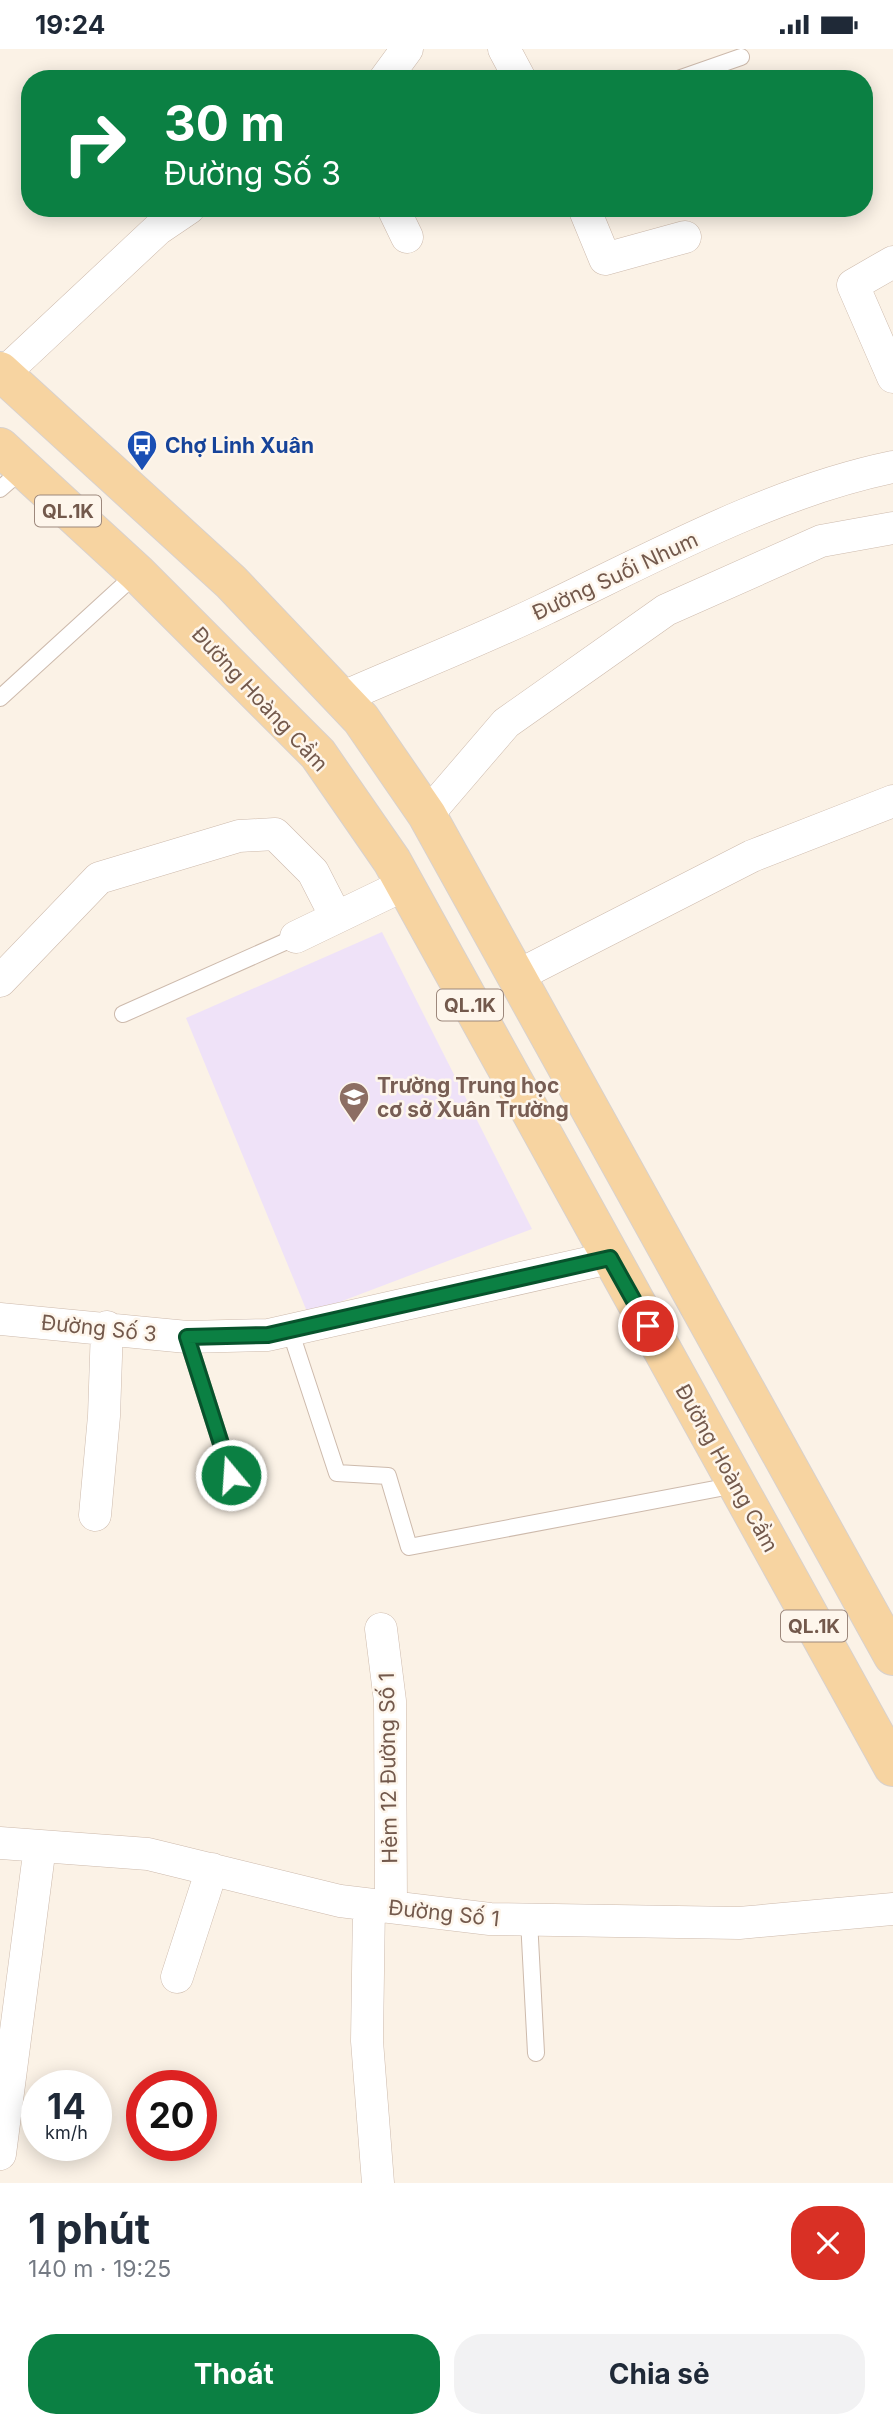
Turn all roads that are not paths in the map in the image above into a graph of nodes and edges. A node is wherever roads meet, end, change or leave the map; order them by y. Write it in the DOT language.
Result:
graph roads {
  1 [pos="407,49"];
  2 [pos="504,49"];
  3 [pos="741,57"];
  4 [pos="392,70"];
  5 [pos="515,70"];
  6 [pos="704,70"];
  7 [pos="176,217"];
  8 [pos="397,217"];
  9 [pos="588,217"];
  10 [pos="407,237"];
  11 [pos="685,237"];
  12 [pos="893,262"];
  13 [pos="1,372"];
  14 [pos="893,377"];
  15 [pos="893,467"];
  16 [pos="8,469"];
  17 [pos="893,528"];
  18 [pos="137,573"];
  19 [pos="0,698"];
  20 [pos="341,698"];
  21 [pos="893,801"];
  22 [pos="427,815"];
  23 [pos="404,885"];
  24 [pos="336,918"];
  25 [pos="296,937"];
  26 [pos="517,977"];
  27 [pos="0,981"];
  28 [pos="122,1014"];
  29 [pos="610,1258"];
  30 [pos="0,1319"];
  31 [pos="107,1327"];
  32 [pos="290,1330"];
  33 [pos="187,1337"];
  34 [pos="231,1475"];
  35 [pos="736,1485"];
  36 [pos="95,1515"];
  37 [pos="381,1629"];
  38 [pos="887,1634"];
  39 [pos="893,1767"];
  40 [pos="0,1843"];
  41 [pos="40,1846"];
  42 [pos="212,1869"];
  43 [pos="380,1906"];
  44 [pos="893,1909"];
  45 [pos="529,1920"];
  46 [pos="177,1976"];
  47 [pos="536,2053"];
  48 [pos="0,2154"];
  49 [pos="378,2183"];
  1 -- 4 [label="street"];
  2 -- 5 [label="street"];
  3 -- 6 [label="lane"];
  7 -- 13 [label="street"];
  8 -- 10 [label="street"];
  9 -- 11 [label="street"];
  12 -- 14 [label="street"];
  13 -- 20 [label="main road, QL.1K"];
  15 -- 20 [label="street, Đường Suối Nhum"];
  16 -- 18 [label="main road, Đường Hoàng Cầm / QL.1K"];
  17 -- 22 [label="street"];
  18 -- 19 [label="lane"];
  18 -- 23 [label="main road, Đường Hoàng Cầm / QL.1K"];
  20 -- 22 [label="main road, QL.1K"];
  21 -- 26 [label="street"];
  22 -- 26 [label="main road, QL.1K"];
  23 -- 24 [label="street"];
  23 -- 29 [label="main road, Đường Hoàng Cầm / QL.1K"];
  24 -- 25 [label="street"];
  24 -- 27 [label="street"];
  25 -- 28 [label="lane"];
  26 -- 38 [label="main road, QL.1K"];
  29 -- 32 [label="street, Đường Số 3"];
  29 -- 35 [label="main road, Đường Hoàng Cầm / QL.1K"];
  30 -- 31 [label="street, Đường Số 3"];
  31 -- 33 [label="street, Đường Số 3"];
  31 -- 36 [label="street"];
  32 -- 33 [label="street, Đường Số 3"];
  32 -- 35 [label="lane"];
  33 -- 34 [label="lane"];
  35 -- 39 [label="main road, Đường Hoàng Cầm / QL.1K"];
  37 -- 43 [label="street, Hẻm 12 Đường Số 1"];
  40 -- 41 [label="street, Đường Số 1"];
  41 -- 42 [label="street, Đường Số 1"];
  41 -- 48 [label="street"];
  42 -- 43 [label="street, Đường Số 1"];
  42 -- 46 [label="street"];
  43 -- 45 [label="street, Đường Số 1"];
  43 -- 49 [label="street, Hẻm 12 Đường Số 1"];
  44 -- 45 [label="street, Đường Số 1"];
  45 -- 47 [label="lane"];
}
